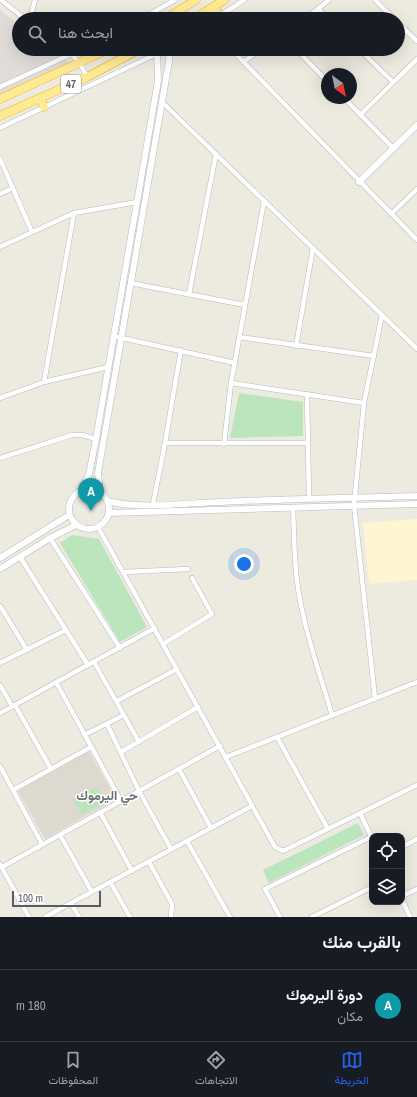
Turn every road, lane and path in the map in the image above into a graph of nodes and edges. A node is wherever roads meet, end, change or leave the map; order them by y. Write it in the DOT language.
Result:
graph roads {
  1 [pos="1,0"];
  2 [pos="35,0"];
  3 [pos="175,0"];
  4 [pos="196,0"];
  5 [pos="224,0"];
  6 [pos="244,0"];
  7 [pos="329,0"];
  8 [pos="375,0"];
  9 [pos="214,7"];
  10 [pos="318,9"];
  11 [pos="16,12"];
  12 [pos="32,12"];
  13 [pos="154,12"];
  14 [pos="176,12"];
  15 [pos="206,12"];
  16 [pos="216,12"];
  17 [pos="226,12"];
  18 [pos="314,12"];
  19 [pos="321,12"];
  20 [pos="387,12"];
  21 [pos="405,30"];
  22 [pos="417,42"];
  23 [pos="66,56"];
  24 [pos="74,56"];
  25 [pos="95,56"];
  26 [pos="127,56"];
  27 [pos="150,56"];
  28 [pos="158,56"];
  29 [pos="168,56"];
  30 [pos="237,56"];
  31 [pos="252,56"];
  32 [pos="303,56"];
  33 [pos="366,56"];
  34 [pos="417,59"];
  35 [pos="243,62"];
  36 [pos="80,64"];
  37 [pos="321,75"];
  38 [pos="87,77"];
  39 [pos="393,82"];
  40 [pos="0,87"];
  41 [pos="40,98"];
  42 [pos="0,99"];
  43 [pos="162,102"];
  44 [pos="350,104"];
  45 [pos="44,107"];
  46 [pos="360,115"];
  47 [pos="0,116"];
  48 [pos="417,125"];
  49 [pos="0,128"];
  50 [pos="393,148"];
  51 [pos="216,154"];
  52 [pos="0,159"];
  53 [pos="359,182"];
  54 [pos="13,188"];
  55 [pos="417,189"];
  56 [pos="0,194"];
  57 [pos="264,201"];
  58 [pos="137,202"];
  59 [pos="74,213"];
  60 [pos="391,214"];
  61 [pos="32,232"];
  62 [pos="417,240"];
  63 [pos="0,246"];
  64 [pos="313,248"];
  65 [pos="130,283"];
  66 [pos="189,294"];
  67 [pos="245,305"];
  68 [pos="382,315"];
  69 [pos="113,336"];
  70 [pos="239,337"];
  71 [pos="122,338"];
  72 [pos="296,346"];
  73 [pos="417,349"];
  74 [pos="181,350"];
  75 [pos="374,356"];
  76 [pos="235,363"];
  77 [pos="108,367"];
  78 [pos="44,382"];
  79 [pos="231,383"];
  80 [pos="308,394"];
  81 [pos="0,398"];
  82 [pos="364,403"];
  83 [pos="96,439"];
  84 [pos="164,443"];
  85 [pos="308,443"];
  86 [pos="224,444"];
  87 [pos="0,458"];
  88 [pos="82,489"];
  89 [pos="100,492"];
  90 [pos="417,496"];
  91 [pos="309,498"];
  92 [pos="354,498"];
  93 [pos="108,501"];
  94 [pos="153,504"];
  95 [pos="417,504"];
  96 [pos="354,505"];
  97 [pos="293,507"];
  98 [pos="109,512"];
  99 [pos="69,515"];
  100 [pos="76,525"];
  101 [pos="98,527"];
  102 [pos="50,538"];
  103 [pos="20,557"];
  104 [pos="0,558"];
  105 [pos="188,569"];
  106 [pos="0,570"];
  107 [pos="124,572"];
  108 [pos="192,578"];
  109 [pos="0,606"];
  110 [pos="155,628"];
  111 [pos="66,630"];
  112 [pos="163,644"];
  113 [pos="120,648"];
  114 [pos="27,650"];
  115 [pos="94,662"];
  116 [pos="0,663"];
  117 [pos="88,665"];
  118 [pos="177,669"];
  119 [pos="56,682"];
  120 [pos="417,682"];
  121 [pos="0,685"];
  122 [pos="375,698"];
  123 [pos="116,701"];
  124 [pos="14,706"];
  125 [pos="198,707"];
  126 [pos="0,713"];
  127 [pos="124,715"];
  128 [pos="332,715"];
  129 [pos="107,724"];
  130 [pos="84,735"];
  131 [pos="278,737"];
  132 [pos="139,742"];
  133 [pos="220,746"];
  134 [pos="91,747"];
  135 [pos="122,752"];
  136 [pos="226,758"];
  137 [pos="0,766"];
  138 [pos="50,769"];
  139 [pos="179,769"];
  140 [pos="417,785"];
  141 [pos="13,790"];
  142 [pos="139,791"];
  143 [pos="121,801"];
  144 [pos="252,806"];
  145 [pos="100,812"];
  146 [pos="360,813"];
  147 [pos="211,828"];
  148 [pos="328,829"];
  149 [pos="370,833"];
  150 [pos="60,834"];
  151 [pos="369,838"];
  152 [pos="417,839"];
  153 [pos="187,841"];
  154 [pos="42,844"];
  155 [pos="405,845"];
  156 [pos="171,849"];
  157 [pos="149,862"];
  158 [pos="1,865"];
  159 [pos="132,871"];
  160 [pos="110,882"];
  161 [pos="369,888"];
  162 [pos="417,889"];
  163 [pos="92,892"];
  164 [pos="405,895"];
  165 [pos="71,903"];
  166 [pos="404,905"];
  167 [pos="30,917"];
  168 [pos="45,917"];
  169 [pos="79,917"];
  170 [pos="130,917"];
  171 [pos="171,917"];
  172 [pos="230,917"];
  173 [pos="280,917"];
  174 [pos="312,917"];
  175 [pos="410,917"];
  1 -- 11 [label="street"];
  2 -- 12 [label="street"];
  3 -- 13 [label="street"];
  4 -- 14 [label="highway"];
  5 -- 9 [label="highway"];
  6 -- 17 [label="street"];
  7 -- 10 [label="street"];
  8 -- 20 [label="street"];
  9 -- 15 [label="highway"];
  9 -- 16 [label="highway"];
  10 -- 18 [label="street"];
  10 -- 19 [label="street"];
  21 -- 22 [label="street"];
  23 -- 40 [label="street"];
  24 -- 36 [label="street"];
  25 -- 36 [label="highway, 47"];
  26 -- 38 [label="highway, 47"];
  27 -- 45 [label="street"];
  28 -- 58 [label="street"];
  29 -- 43 [label="street"];
  30 -- 35 [label="street"];
  31 -- 35 [label="street"];
  32 -- 37 [label="street"];
  33 -- 39 [label="street"];
  34 -- 39 [label="street"];
  35 -- 53 [label="street"];
  36 -- 38 [label="street"];
  36 -- 42 [label="highway, 47"];
  38 -- 41 [label="highway, 47"];
  39 -- 46 [label="street"];
  41 -- 45 [label="highway"];
  41 -- 47 [label="highway, 47"];
  43 -- 51 [label="street"];
  43 -- 65 [label="street"];
  44 -- 46 [label="street"];
  45 -- 49 [label="street"];
  46 -- 50 [label="street"];
  48 -- 50 [label="street"];
  50 -- 53 [label="street"];
  51 -- 57 [label="street"];
  51 -- 66 [label="street"];
  52 -- 54 [label="street"];
  53 -- 60 [label="street"];
  54 -- 56 [label="street"];
  54 -- 61 [label="street"];
  55 -- 60 [label="street"];
  57 -- 64 [label="street"];
  57 -- 67 [label="street"];
  58 -- 59 [label="street"];
  58 -- 69 [label="street"];
  59 -- 61 [label="street"];
  59 -- 78 [label="street"];
  60 -- 62 [label="street"];
  61 -- 63 [label="street"];
  64 -- 68 [label="street"];
  64 -- 72 [label="street"];
  65 -- 66 [label="street"];
  65 -- 71 [label="street"];
  66 -- 67 [label="street"];
  67 -- 70 [label="street"];
  68 -- 73 [label="street"];
  68 -- 75 [label="street"];
  69 -- 71 [label="street"];
  69 -- 77 [label="street"];
  70 -- 72 [label="street"];
  70 -- 76 [label="street"];
  71 -- 74 [label="street"];
  71 -- 89 [label="street"];
  72 -- 75 [label="street"];
  74 -- 76 [label="street"];
  74 -- 84 [label="street"];
  75 -- 82 [label="street"];
  76 -- 79 [label="street"];
  77 -- 78 [label="street"];
  77 -- 83 [label="street"];
  78 -- 81 [label="street"];
  79 -- 80 [label="street"];
  79 -- 86 [label="street"];
  80 -- 82 [label="street"];
  80 -- 85 [label="street"];
  82 -- 92 [label="street"];
  83 -- 87 [label="street"];
  83 -- 88 [label="street"];
  84 -- 86 [label="street"];
  84 -- 94 [label="street"];
  85 -- 86 [label="street"];
  85 -- 91 [label="street"];
  88 -- 89 [label="street"];
  88 -- 99 [label="street"];
  89 -- 93 [label="street"];
  90 -- 92 [label="street"];
  91 -- 92 [label="street"];
  91 -- 94 [label="street"];
  92 -- 96 [label="street"];
  93 -- 94 [label="street"];
  93 -- 98 [label="street"];
  95 -- 96 [label="street"];
  96 -- 97 [label="street"];
  96 -- 122 [label="street"];
  97 -- 98 [label="street"];
  97 -- 128 [label="street"];
  98 -- 101 [label="street"];
  99 -- 100 [label="street"];
  99 -- 104 [label="street"];
  100 -- 101 [label="street"];
  100 -- 102 [label="street"];
  101 -- 107 [label="street"];
  102 -- 103 [label="street"];
  102 -- 113 [label="street"];
  103 -- 106 [label="street"];
  103 -- 111 [label="street"];
  105 -- 107 [label="street"];
  107 -- 110 [label="street"];
  108 -- 112 [label="street"];
  109 -- 114 [label="street"];
  110 -- 112 [label="street"];
  110 -- 113 [label="street"];
  111 -- 114 [label="street"];
  111 -- 117 [label="street"];
  112 -- 118 [label="street"];
  113 -- 115 [label="street"];
  114 -- 116 [label="street"];
  115 -- 117 [label="street"];
  115 -- 123 [label="street"];
  117 -- 119 [label="street"];
  118 -- 123 [label="street"];
  118 -- 125 [label="street"];
  119 -- 124 [label="street"];
  119 -- 130 [label="street"];
  120 -- 122 [label="street"];
  121 -- 124 [label="street"];
  122 -- 128 [label="street"];
  123 -- 127 [label="street"];
  124 -- 126 [label="street"];
  124 -- 138 [label="street"];
  125 -- 132 [label="street"];
  125 -- 133 [label="street"];
  127 -- 129 [label="street"];
  127 -- 132 [label="street"];
  128 -- 131 [label="street"];
  129 -- 130 [label="street"];
  129 -- 135 [label="street"];
  130 -- 134 [label="street"];
  131 -- 136 [label="street"];
  131 -- 148 [label="street"];
  132 -- 135 [label="street"];
  133 -- 136 [label="street"];
  133 -- 139 [label="street"];
  134 -- 138 [label="street"];
  134 -- 143 [label="street"];
  135 -- 142 [label="street"];
  136 -- 144 [label="street"];
  137 -- 141 [label="street"];
  138 -- 141 [label="street"];
  139 -- 142 [label="street"];
  139 -- 147 [label="street"];
  140 -- 146 [label="street"];
  141 -- 154 [label="street"];
  142 -- 143 [label="street"];
  142 -- 156 [label="street"];
  143 -- 145 [label="street"];
  144 -- 147 [label="street"];
  144 -- 148 [label="street"];
  145 -- 150 [label="street"];
  145 -- 159 [label="street"];
  146 -- 148 [label="street"];
  146 -- 149 [label="street"];
  147 -- 153 [label="street"];
  150 -- 154 [label="street"];
  150 -- 163 [label="street"];
  151 -- 173 [label="street"];
  152 -- 155 [label="street"];
  153 -- 156 [label="street"];
  153 -- 172 [label="street"];
  154 -- 158 [label="street"];
  156 -- 157 [label="street"];
  157 -- 159 [label="street"];
  157 -- 171 [label="street"];
  158 -- 167 [label="street"];
  159 -- 160 [label="street"];
  160 -- 163 [label="street"];
  160 -- 170 [label="street"];
  161 -- 174 [label="street"];
  162 -- 164 [label="street"];
  163 -- 165 [label="street"];
  165 -- 168 [label="street"];
  165 -- 169 [label="street"];
  166 -- 175 [label="street"];
}
